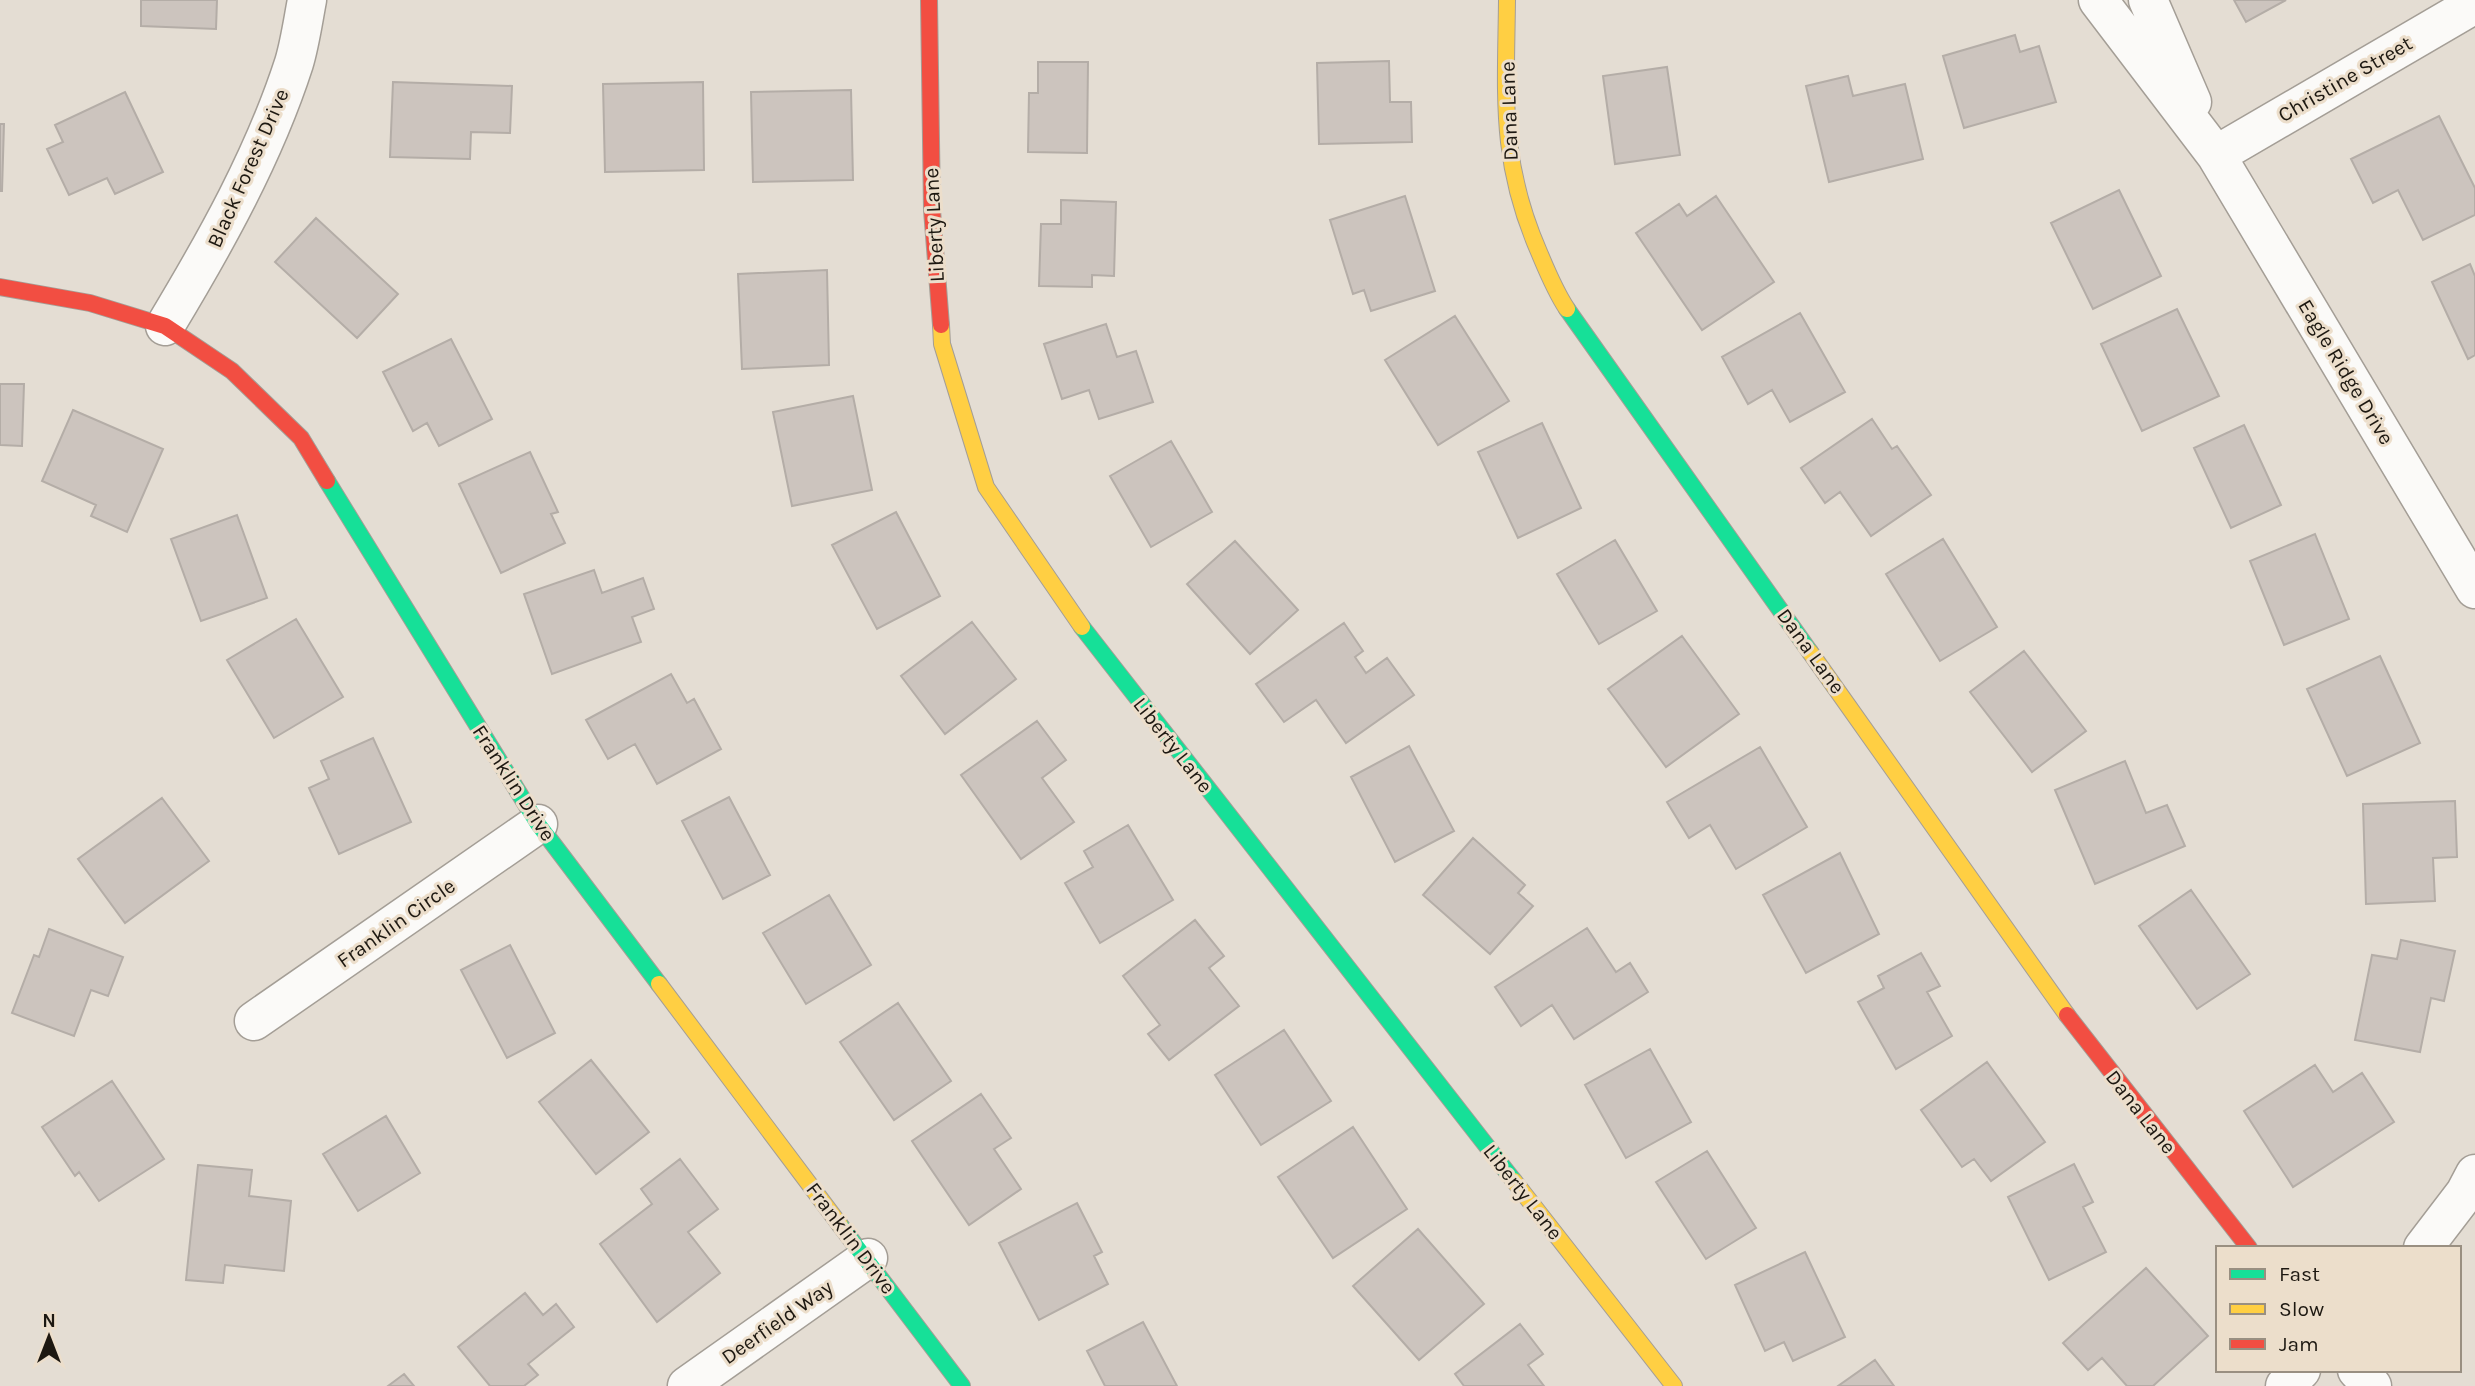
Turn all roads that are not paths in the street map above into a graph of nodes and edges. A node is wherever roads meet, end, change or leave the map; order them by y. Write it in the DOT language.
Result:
graph roads {
  1 [pos="307,0"];
  2 [pos="929,0"];
  3 [pos="1507,0"];
  4 [pos="2098,0"];
  5 [pos="2148,0"];
  6 [pos="2475,4"];
  7 [pos="2216,155"];
  8 [pos="0,288"];
  9 [pos="165,326"];
  10 [pos="2475,589"];
  11 [pos="538,824"];
  12 [pos="254,1021"];
  13 [pos="2475,1174"];
  14 [pos="2247,1246"];
  15 [pos="2425,1246"];
  16 [pos="868,1258"];
  17 [pos="2299,1372"];
  18 [pos="2359,1372"];
  19 [pos="687,1386"];
  20 [pos="962,1386"];
  21 [pos="1674,1386"];
  22 [pos="2285,1386"];
  23 [pos="2372,1386"];
  1 -- 9 [label="street, Black Forest Drive"];
  2 -- 21 [label="street, Liberty Lane"];
  3 -- 14 [label="street, Dana Lane"];
  4 -- 7 [label="street, Eagle Ridge Drive"];
  5 -- 7 [label="street, Eagle Ridge Drive"];
  6 -- 7 [label="street, Christine Street"];
  7 -- 10 [label="street, Eagle Ridge Drive"];
  8 -- 9 [label="street, Franklin Drive"];
  9 -- 11 [label="street, Franklin Drive"];
  11 -- 12 [label="street, Franklin Circle"];
  11 -- 16 [label="street, Franklin Drive"];
  13 -- 15 [label="street"];
  16 -- 19 [label="street, Deerfield Way"];
  16 -- 20 [label="street, Franklin Drive"];
  17 -- 22 [label="street"];
  18 -- 23 [label="street"];
}
